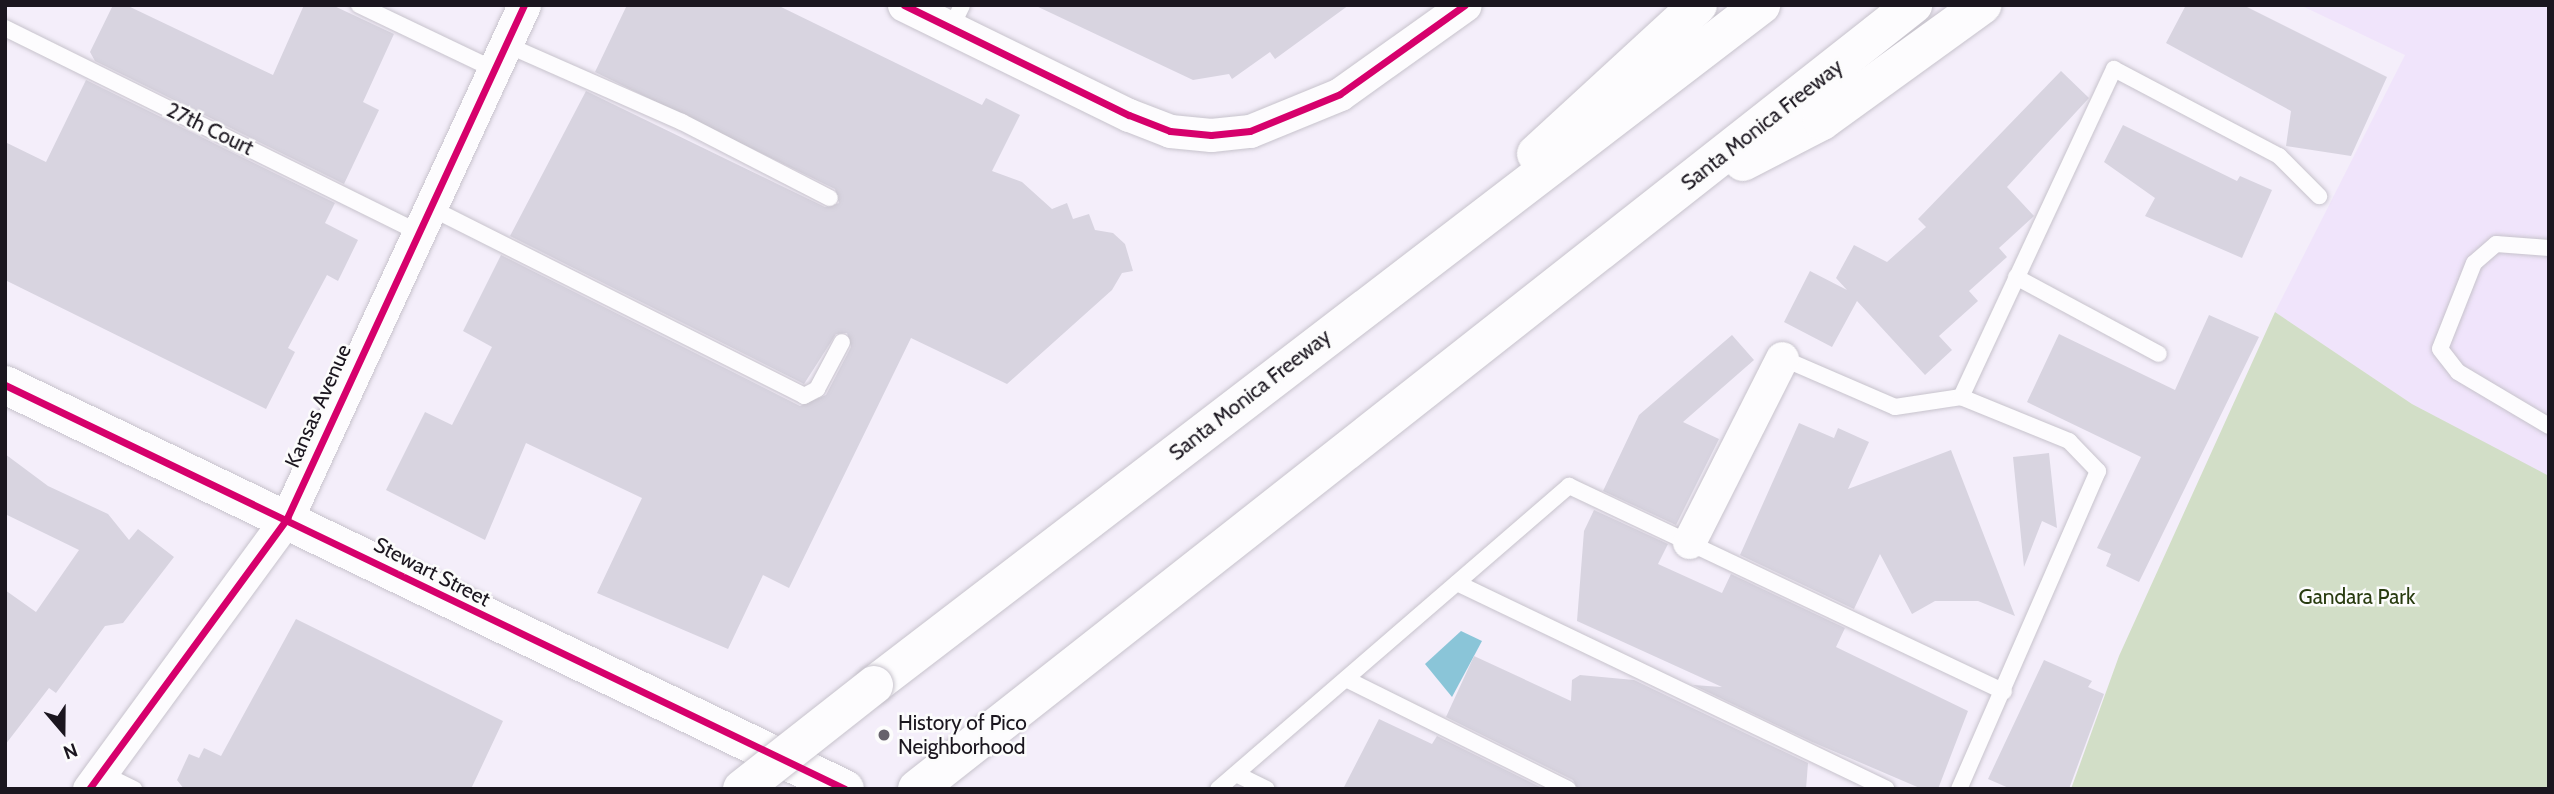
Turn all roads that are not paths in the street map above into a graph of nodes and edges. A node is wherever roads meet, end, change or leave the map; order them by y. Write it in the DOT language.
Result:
graph roads {
  1 [pos="359,5"];
  2 [pos="524,5"];
  3 [pos="904,5"];
  4 [pos="1465,5"];
  5 [pos="1698,5"];
  6 [pos="1761,5"];
  7 [pos="1913,5"];
  8 [pos="1982,5"];
  9 [pos="956,17"];
  10 [pos="5,28"];
  11 [pos="499,57"];
  12 [pos="2319,195"];
  13 [pos="830,198"];
  14 [pos="1658,208"];
  15 [pos="421,219"];
  16 [pos="2549,248"];
  17 [pos="1437,250"];
  18 [pos="2016,277"];
  19 [pos="842,342"];
  20 [pos="2159,354"];
  21 [pos="1782,358"];
  22 [pos="5,384"];
  23 [pos="1961,397"];
  24 [pos="2549,426"];
  25 [pos="287,518"];
  26 [pos="1689,542"];
  27 [pos="1457,583"];
  28 [pos="1346,679"];
  29 [pos="2004,692"];
  30 [pos="1236,774"];
  31 [pos="95,781"];
  32 [pos="134,789"];
  33 [pos="743,789"];
  34 [pos="845,789"];
  35 [pos="917,789"];
  36 [pos="1218,789"];
  37 [pos="1267,789"];
  38 [pos="1568,789"];
  39 [pos="1886,789"];
  40 [pos="1959,789"];
  1 -- 11 [label="lane"];
  2 -- 11 [label="street, Kansas Avenue"];
  3 -- 9 [label="street"];
  4 -- 9 [label="street"];
  5 -- 17 [label="main road"];
  6 -- 17 [label="main road, Santa Monica Freeway"];
  7 -- 14 [label="main road, Santa Monica Freeway"];
  8 -- 14 [label="main road"];
  10 -- 15 [label="lane, 27th Court"];
  11 -- 13 [label="lane"];
  11 -- 15 [label="street, Kansas Avenue"];
  12 -- 18 [label="lane"];
  14 -- 35 [label="main road, Santa Monica Freeway"];
  15 -- 19 [label="lane, 27th Court"];
  15 -- 25 [label="street, Kansas Avenue"];
  16 -- 24 [label="lane"];
  17 -- 33 [label="main road, Santa Monica Freeway, bridge"];
  18 -- 20 [label="lane"];
  18 -- 23 [label="lane"];
  21 -- 23 [label="lane"];
  21 -- 26 [label="street"];
  22 -- 25 [label="main road, Stewart Street"];
  23 -- 29 [label="lane"];
  25 -- 31 [label="street, Kansas Avenue"];
  25 -- 34 [label="main road, Stewart Street"];
  26 -- 27 [label="lane"];
  26 -- 29 [label="lane"];
  27 -- 28 [label="lane"];
  27 -- 39 [label="lane"];
  28 -- 30 [label="lane"];
  28 -- 38 [label="lane"];
  29 -- 40 [label="lane"];
  30 -- 36 [label="lane"];
  30 -- 37 [label="lane"];
  31 -- 32 [label="lane"];
}
